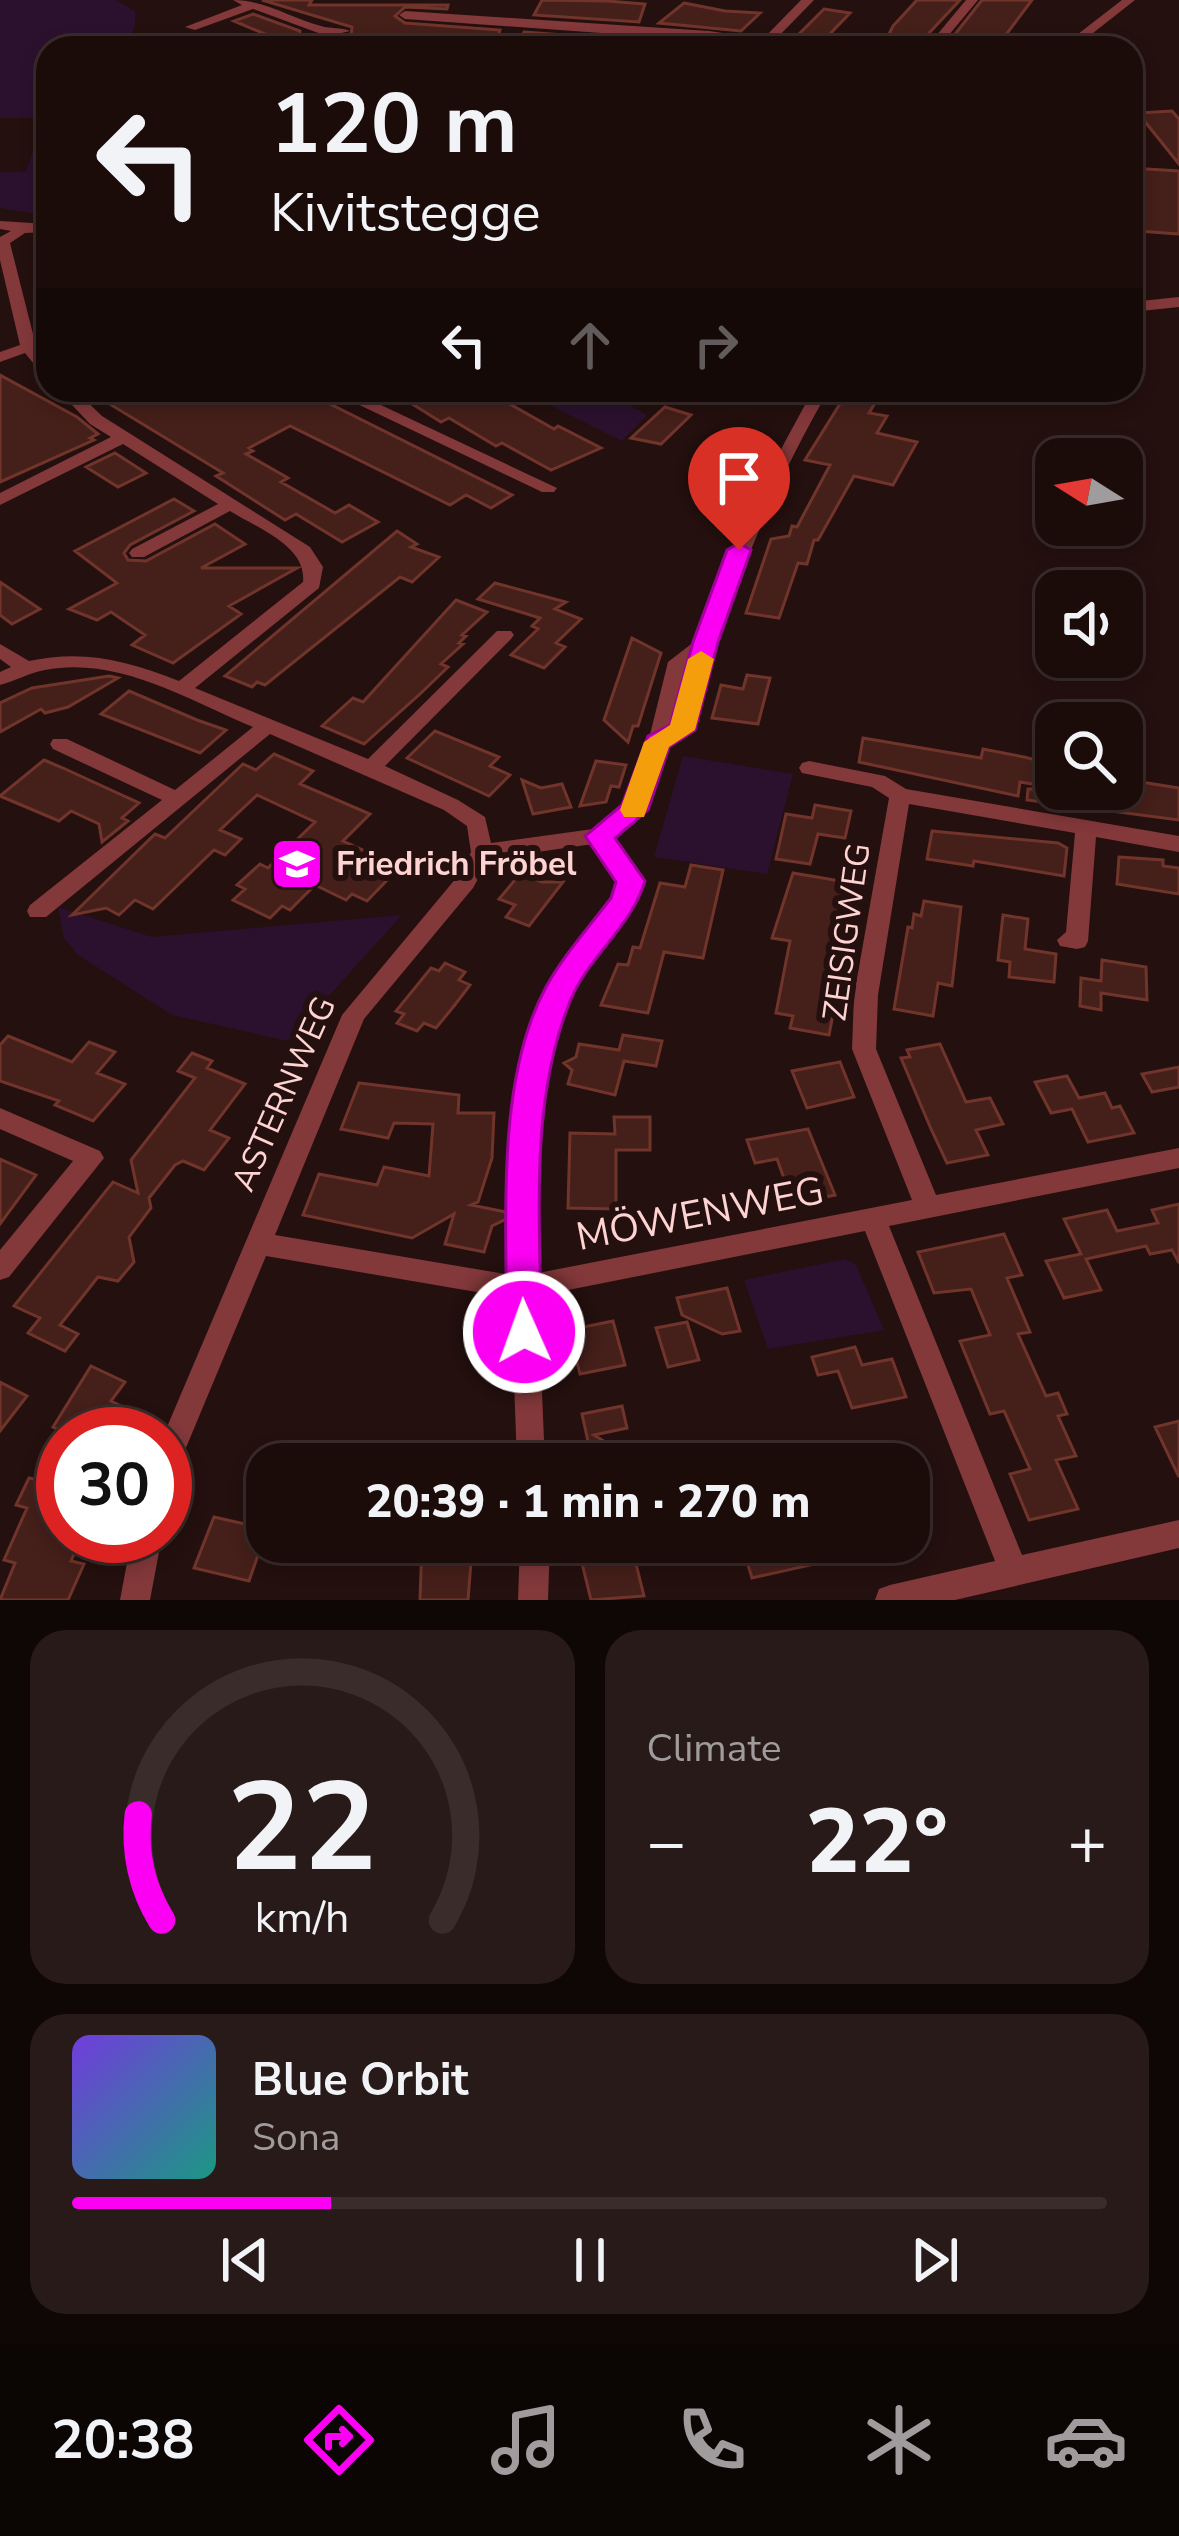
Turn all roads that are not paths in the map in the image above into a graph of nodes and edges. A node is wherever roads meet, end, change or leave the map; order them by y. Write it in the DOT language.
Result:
graph roads {
  1 [pos="469,0"];
  2 [pos="808,0"];
  3 [pos="972,0"];
  4 [pos="1129,0"];
  5 [pos="246,3"];
  6 [pos="405,15"];
  7 [pos="464,18"];
  8 [pos="191,27"];
  9 [pos="327,36"];
  10 [pos="642,36"];
  11 [pos="774,36"];
  12 [pos="942,36"];
  13 [pos="1082,36"];
  14 [pos="36,228"];
  15 [pos="1,237"];
  16 [pos="1179,302"];
  17 [pos="1143,306"];
  18 [pos="28,347"];
  19 [pos="0,357"];
  20 [pos="36,357"];
  21 [pos="78,402"];
  22 [pos="362,402"];
  23 [pos="814,402"];
  24 [pos="123,437"];
  25 [pos="548,488"];
  26 [pos="0,500"];
  27 [pos="229,505"];
  28 [pos="138,553"];
  29 [pos="504,635"];
  30 [pos="0,650"];
  31 [pos="24,667"];
  32 [pos="0,679"];
  33 [pos="183,688"];
  34 [pos="270,724"];
  35 [pos="61,744"];
  36 [pos="370,767"];
  37 [pos="809,768"];
  38 [pos="901,795"];
  39 [pos="177,799"];
  40 [pos="1086,829"];
  41 [pos="599,836"];
  42 [pos="1179,844"];
  43 [pos="482,852"];
  44 [pos="38,911"];
  45 [pos="1068,940"];
  46 [pos="0,1118"];
  47 [pos="1179,1158"];
  48 [pos="928,1210"];
  49 [pos="874,1220"];
  50 [pos="257,1243"];
  51 [pos="0,1269"];
  52 [pos="521,1288"];
  53 [pos="189,1407"];
  54 [pos="530,1443"];
  55 [pos="1178,1537"];
  56 [pos="142,1563"];
  57 [pos="534,1563"];
  58 [pos="1013,1570"];
  59 [pos="135,1600"];
  60 [pos="533,1600"];
  61 [pos="890,1600"];
  1 -- 7 [label="street"];
  2 -- 11 [label="street"];
  3 -- 12 [label="street"];
  4 -- 13 [label="street"];
  5 -- 8 [label="street"];
  5 -- 9 [label="street"];
  6 -- 7 [label="street"];
  7 -- 10 [label="street"];
  14 -- 15 [label="street"];
  15 -- 18 [label="street"];
  16 -- 17 [label="street"];
  18 -- 19 [label="street"];
  18 -- 20 [label="street"];
  21 -- 24 [label="street"];
  22 -- 25 [label="street"];
  23 -- 41 [label="street"];
  24 -- 26 [label="street"];
  24 -- 27 [label="street"];
  27 -- 28 [label="street"];
  27 -- 33 [label="street"];
  29 -- 36 [label="street"];
  30 -- 31 [label="street"];
  31 -- 32 [label="street"];
  31 -- 33 [label="street"];
  33 -- 34 [label="street"];
  34 -- 36 [label="street"];
  34 -- 39 [label="street"];
  35 -- 39 [label="street"];
  36 -- 43 [label="street"];
  37 -- 38 [label="street"];
  38 -- 40 [label="street"];
  38 -- 48 [label="street, ZEISIGWEG"];
  39 -- 44 [label="street"];
  40 -- 42 [label="street"];
  40 -- 45 [label="street"];
  41 -- 43 [label="street"];
  41 -- 52 [label="street"];
  43 -- 50 [label="street, ASTERNWEG"];
  46 -- 51 [label="street"];
  47 -- 48 [label="street, MÖWENWEG"];
  48 -- 49 [label="street, MÖWENWEG"];
  49 -- 52 [label="street, MÖWENWEG"];
  49 -- 58 [label="street, MÖWENWEG"];
  50 -- 52 [label="street, MÖWENWEG"];
  50 -- 53 [label="street, ASTERNWEG"];
  52 -- 54 [label="street"];
  55 -- 58 [label="street"];
  56 -- 59 [label="street"];
  57 -- 60 [label="street"];
  58 -- 61 [label="street"];
}
